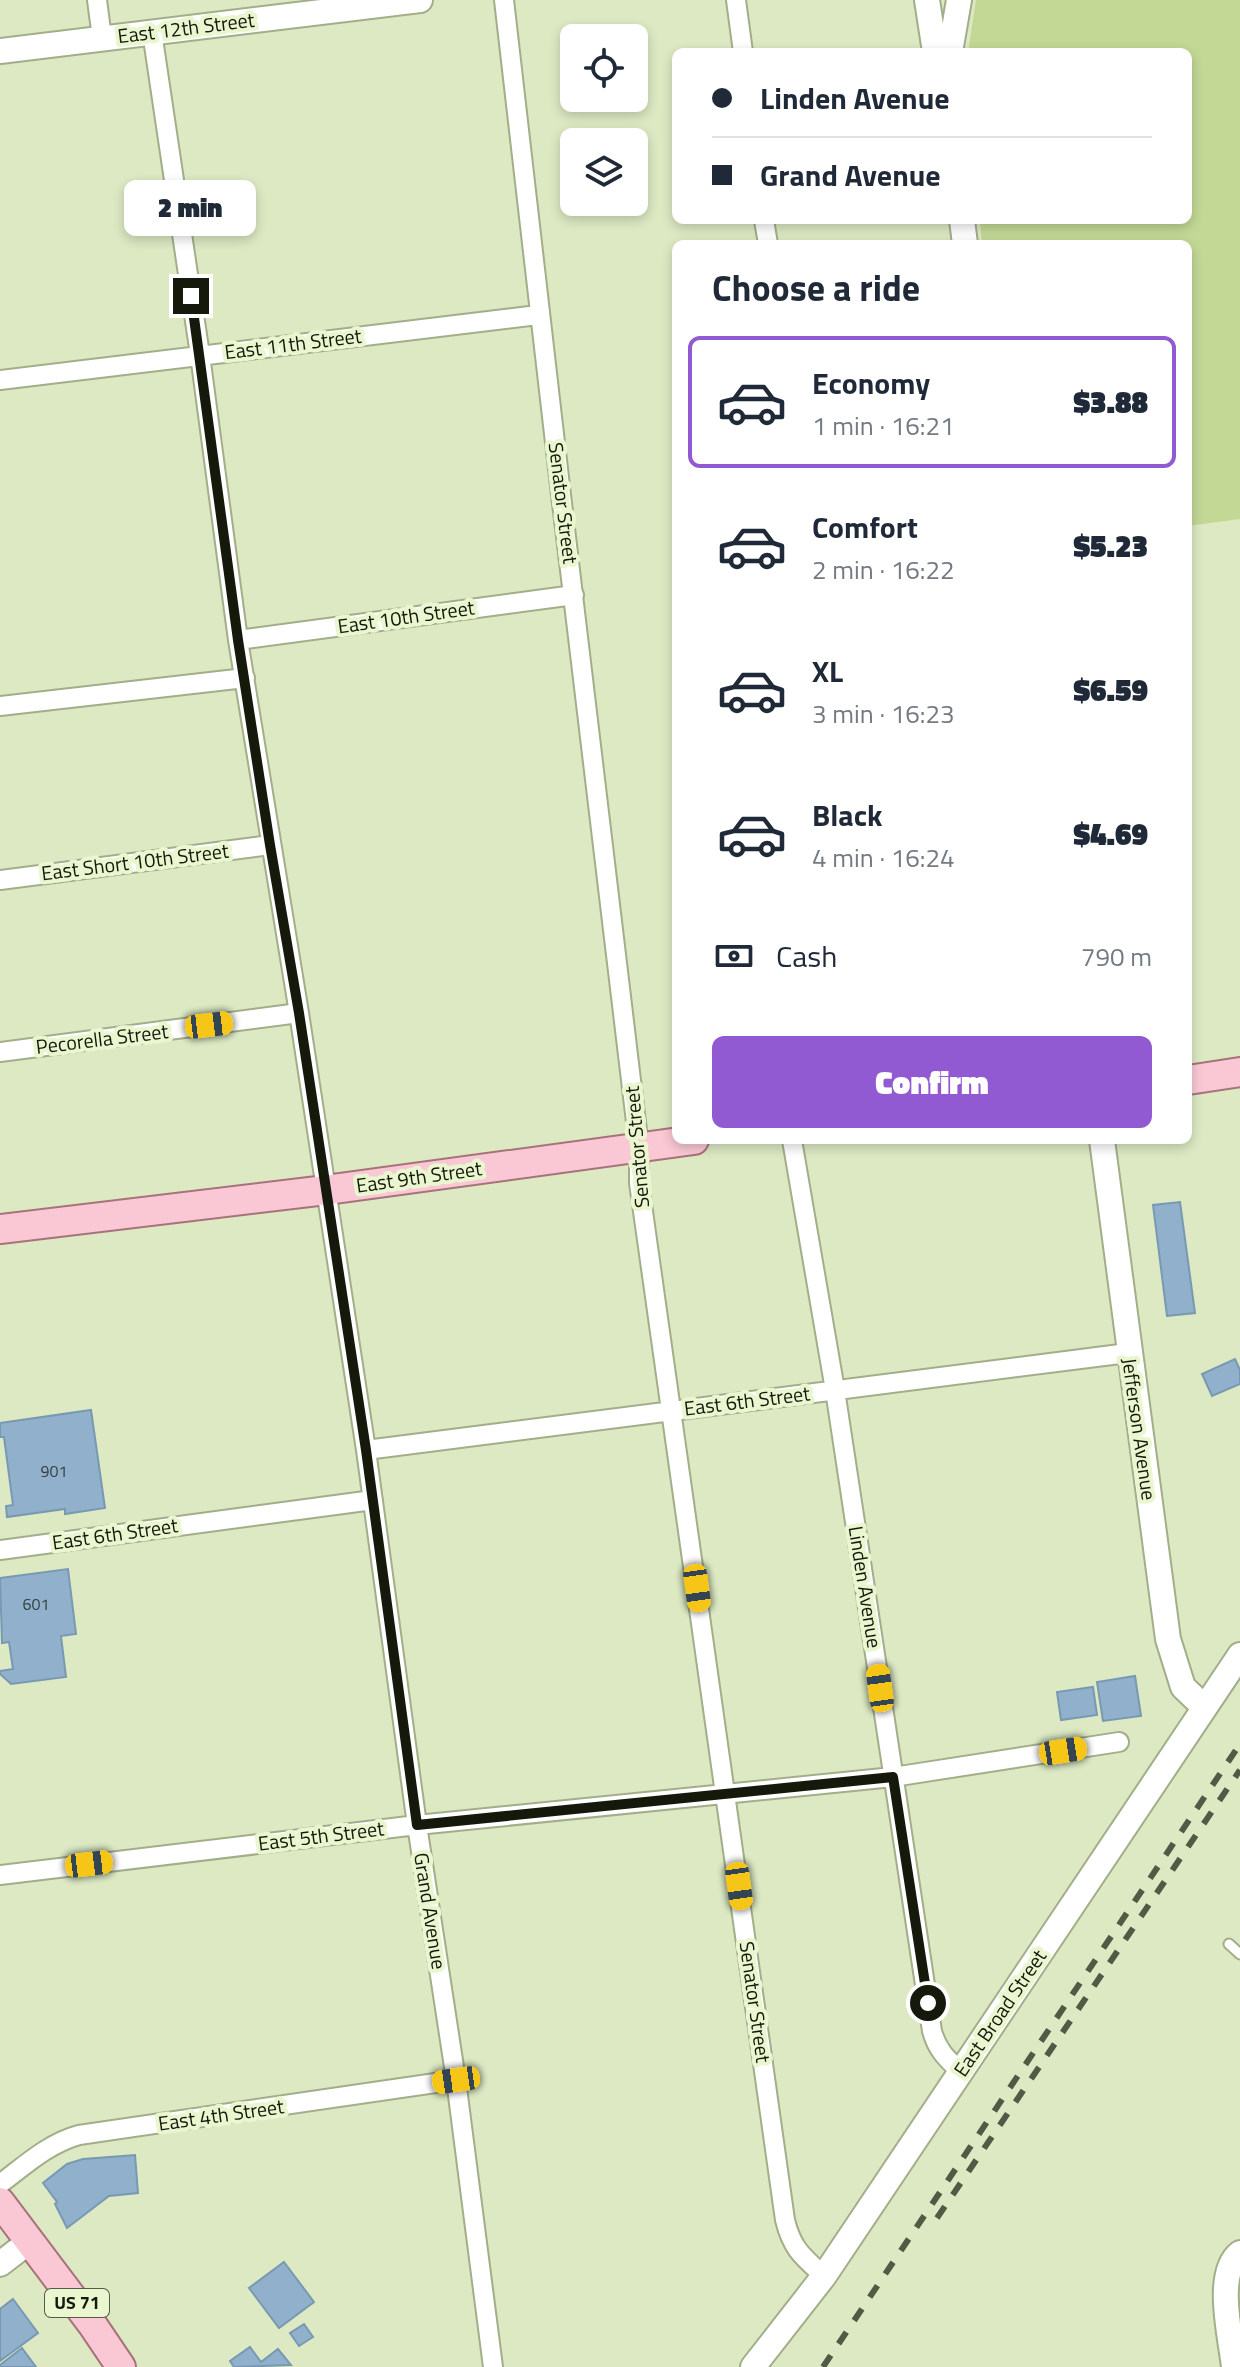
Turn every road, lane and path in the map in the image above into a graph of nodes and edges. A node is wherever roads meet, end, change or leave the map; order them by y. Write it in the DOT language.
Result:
graph roads {
  1 [pos="97,0"];
  2 [pos="420,0"];
  3 [pos="504,0"];
  4 [pos="736,0"];
  5 [pos="927,0"];
  6 [pos="959,0"];
  7 [pos="391,2"];
  8 [pos="152,32"];
  9 [pos="102,38"];
  10 [pos="742,48"];
  11 [pos="934,48"];
  12 [pos="951,48"];
  13 [pos="0,51"];
  14 [pos="538,315"];
  15 [pos="200,355"];
  16 [pos="0,380"];
  17 [pos="574,595"];
  18 [pos="238,640"];
  19 [pos="245,678"];
  20 [pos="0,706"];
  21 [pos="270,845"];
  22 [pos="0,880"];
  23 [pos="299,1013"];
  24 [pos="0,1052"];
  25 [pos="1240,1072"];
  26 [pos="1192,1079"];
  27 [pos="672,1143"];
  28 [pos="793,1144"];
  29 [pos="1102,1144"];
  30 [pos="639,1147"];
  31 [pos="326,1190"];
  32 [pos="0,1229"];
  33 [pos="1128,1353"];
  34 [pos="835,1390"];
  35 [pos="671,1411"];
  36 [pos="366,1450"];
  37 [pos="373,1500"];
  38 [pos="0,1550"];
  39 [pos="1240,1655"];
  40 [pos="1204,1707"];
  41 [pos="1119,1742"];
  42 [pos="893,1777"];
  43 [pos="726,1795"];
  44 [pos="417,1825"];
  45 [pos="0,1875"];
  46 [pos="1229,1944"];
  47 [pos="1240,1954"];
  48 [pos="961,2072"];
  49 [pos="456,2080"];
  50 [pos="0,2184"];
  51 [pos="0,2202"];
  52 [pos="30,2241"];
  53 [pos="1236,2256"];
  54 [pos="0,2264"];
  55 [pos="824,2276"];
  56 [pos="121,2367"];
  57 [pos="493,2367"];
  58 [pos="753,2367"];
  59 [pos="1234,2367"];
  1 -- 9 [label="street"];
  2 -- 7 [label="street, East 12th Street"];
  3 -- 14 [label="street, Senator Street"];
  4 -- 10 [label="street"];
  5 -- 11 [label="street"];
  6 -- 12 [label="street"];
  7 -- 8 [label="street, East 12th Street"];
  8 -- 9 [label="street, East 12th Street"];
  8 -- 15 [label="street, Grand Avenue"];
  9 -- 13 [label="street, East 12th Street"];
  14 -- 15 [label="street, East 11th Street"];
  14 -- 17 [label="street, Senator Street"];
  15 -- 16 [label="street, East 11th Street"];
  15 -- 18 [label="street, Grand Avenue"];
  17 -- 18 [label="street, East 10th Street"];
  17 -- 30 [label="street, Senator Street"];
  18 -- 19 [label="street, Grand Avenue"];
  19 -- 20 [label="street"];
  19 -- 21 [label="street, Grand Avenue"];
  21 -- 22 [label="street, East Short 10th Street"];
  21 -- 23 [label="street, Grand Avenue"];
  23 -- 24 [label="street, Pecorella Street"];
  23 -- 31 [label="street, Grand Avenue"];
  25 -- 26 [label="main road"];
  27 -- 30 [label="main road, East 9th Street"];
  28 -- 34 [label="street, Linden Avenue"];
  29 -- 33 [label="street, Jefferson Avenue"];
  30 -- 31 [label="main road, East 9th Street"];
  30 -- 35 [label="street, Senator Street"];
  31 -- 32 [label="main road, East 9th Street"];
  31 -- 36 [label="street, Grand Avenue"];
  33 -- 34 [label="street, East 6th Street"];
  33 -- 40 [label="street, Jefferson Avenue"];
  34 -- 35 [label="street, East 6th Street"];
  34 -- 42 [label="street, Linden Avenue"];
  35 -- 36 [label="street, East 6th Street"];
  35 -- 43 [label="street, Senator Street"];
  36 -- 37 [label="street, Grand Avenue"];
  37 -- 38 [label="street, East 6th Street"];
  37 -- 44 [label="street, Grand Avenue"];
  39 -- 40 [label="street, East Broad Street"];
  40 -- 48 [label="street, East Broad Street"];
  41 -- 42 [label="street, East 5th Street"];
  42 -- 43 [label="street, East 5th Street"];
  42 -- 48 [label="street, Linden Avenue"];
  43 -- 44 [label="street, East 5th Street"];
  43 -- 55 [label="street, Senator Street"];
  44 -- 45 [label="street, East 5th Street"];
  44 -- 49 [label="street, Grand Avenue"];
  46 -- 47 [label="lane"];
  48 -- 55 [label="street, East Broad Street"];
  49 -- 50 [label="street, East 4th Street"];
  49 -- 57 [label="street, Grand Avenue"];
  51 -- 52 [label="main road, US 71"];
  52 -- 54 [label="street"];
  52 -- 56 [label="main road, US 71"];
  53 -- 59 [label="street"];
  55 -- 58 [label="street, East Broad Street"];
}
